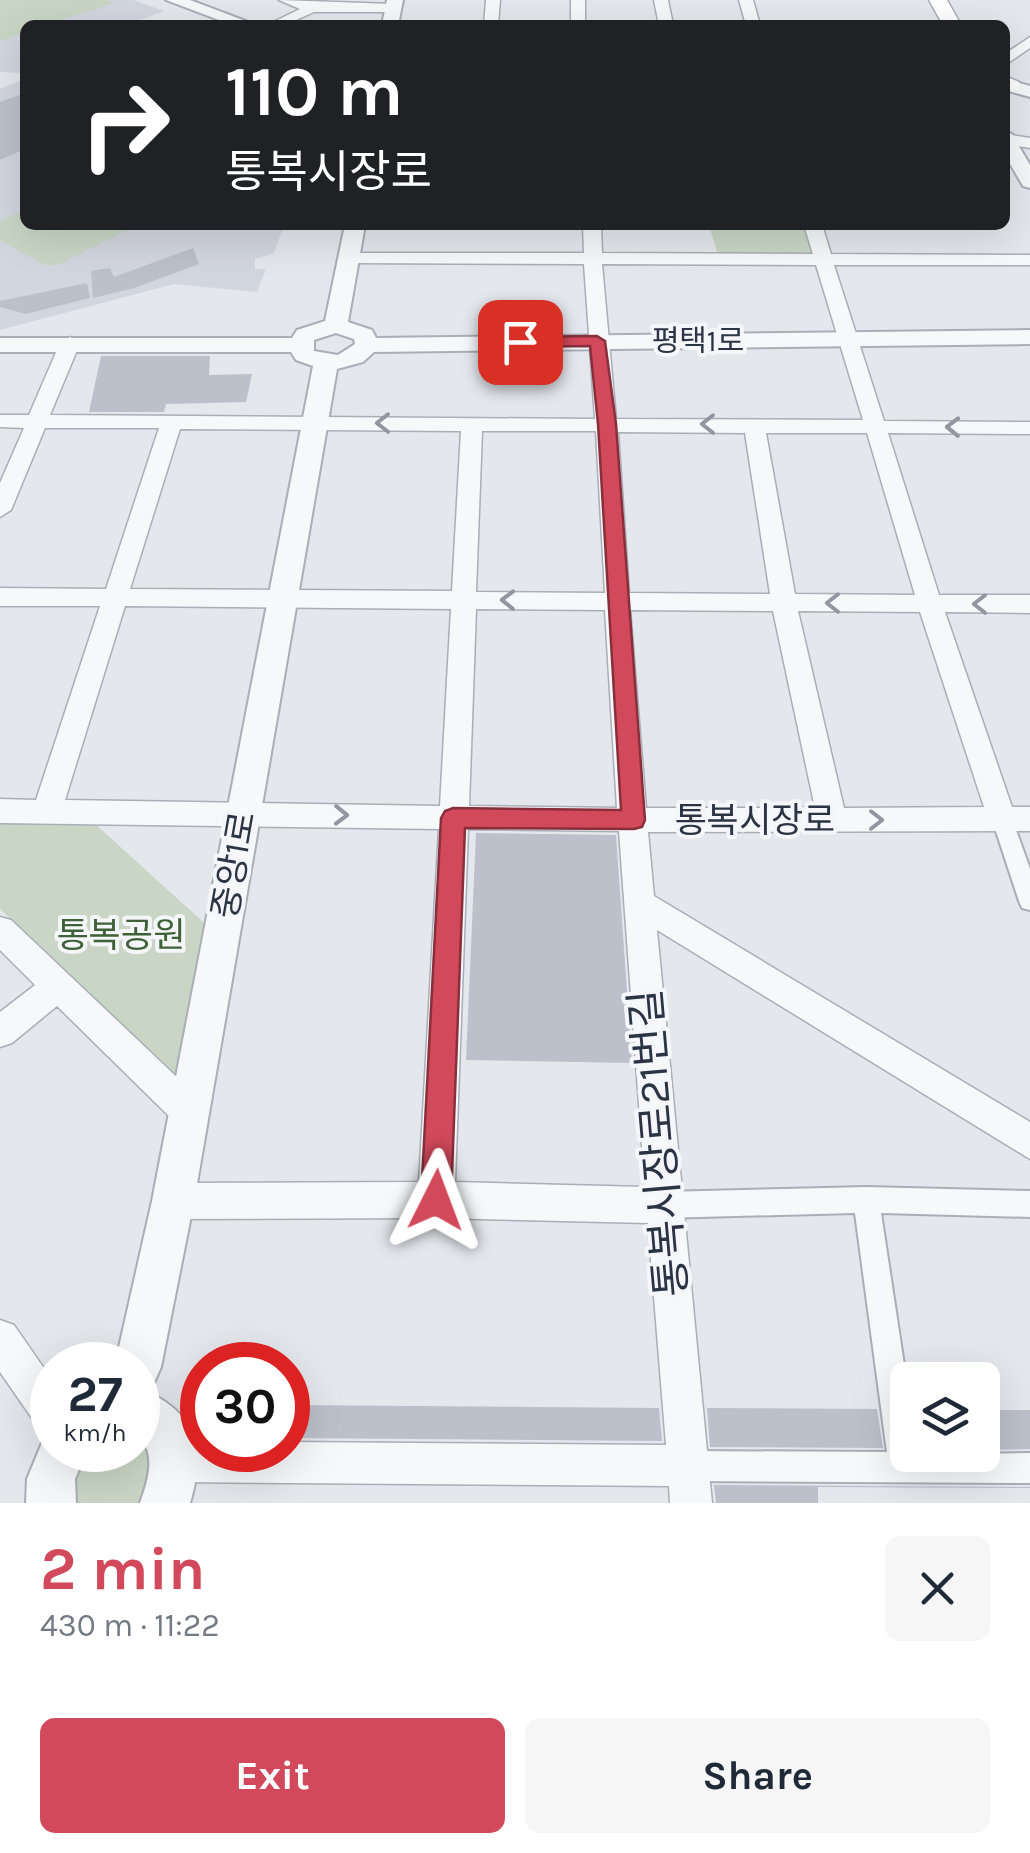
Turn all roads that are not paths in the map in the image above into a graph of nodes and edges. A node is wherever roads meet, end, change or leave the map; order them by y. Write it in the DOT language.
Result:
graph roads {
  1 [pos="174,0"];
  2 [pos="286,0"];
  3 [pos="314,4"];
  4 [pos="392,11"];
  5 [pos="233,20"];
  6 [pos="284,20"];
  7 [pos="1011,136"];
  8 [pos="1030,165"];
  9 [pos="1030,182"];
  10 [pos="355,230"];
  11 [pos="592,230"];
  12 [pos="815,230"];
  13 [pos="349,258"];
  14 [pos="826,259"];
  15 [pos="592,260"];
  16 [pos="1030,260"];
  17 [pos="336,325"];
  18 [pos="1030,337"];
  19 [pos="850,340"];
  20 [pos="597,341"];
  21 [pos="70,344"];
  22 [pos="366,344"];
  23 [pos="0,345"];
  24 [pos="313,354"];
  25 [pos="0,421"];
  26 [pos="38,421"];
  27 [pos="318,423"];
  28 [pos="172,424"];
  29 [pos="472,424"];
  30 [pos="607,424"];
  31 [pos="754,425"];
  32 [pos="875,426"];
  33 [pos="1025,428"];
  34 [pos="1030,450"];
  35 [pos="0,510"];
  36 [pos="0,597"];
  37 [pos="115,597"];
  38 [pos="285,598"];
  39 [pos="464,599"];
  40 [pos="616,602"];
  41 [pos="784,603"];
  42 [pos="930,604"];
  43 [pos="1030,604"];
  44 [pos="0,811"];
  45 [pos="46,811"];
  46 [pos="243,812"];
  47 [pos="453,818"];
  48 [pos="634,820"];
  49 [pos="832,820"];
  50 [pos="1016,820"];
  51 [pos="1030,900"];
  52 [pos="639,903"];
  53 [pos="0,930"];
  54 [pos="60,985"];
  55 [pos="0,1032"];
  56 [pos="189,1112"];
  57 [pos="1030,1142"];
  58 [pos="174,1200"];
  59 [pos="436,1200"];
  60 [pos="866,1200"];
  61 [pos="1030,1204"];
  62 [pos="662,1205"];
  63 [pos="0,1339"];
  64 [pos="143,1342"];
  65 [pos="890,1369"];
  66 [pos="30,1382"];
  67 [pos="160,1423"];
  68 [pos="890,1468"];
  69 [pos="1000,1468"];
  70 [pos="1030,1468"];
  71 [pos="54,1472"];
  72 [pos="170,1483"];
  73 [pos="690,1484"];
  74 [pos="50,1503"];
  1 -- 5 [label="street"];
  2 -- 3 [label="street"];
  3 -- 4 [label="street"];
  3 -- 6 [label="street"];
  7 -- 8 [label="street"];
  7 -- 9 [label="street"];
  10 -- 13 [label="street"];
  11 -- 15 [label="street, 통복시장로21번길"];
  12 -- 14 [label="street"];
  13 -- 15 [label="street"];
  13 -- 17 [label="street"];
  14 -- 15 [label="street"];
  14 -- 16 [label="street"];
  14 -- 19 [label="street"];
  15 -- 20 [label="street, 통복시장로21번길"];
  17 -- 22 [label="street"];
  17 -- 24 [label="street"];
  18 -- 19 [label="street, 평택1로"];
  19 -- 20 [label="street, 평택1로"];
  19 -- 32 [label="street"];
  20 -- 22 [label="street, 평택1로"];
  20 -- 30 [label="street, 통복시장로21번길"];
  21 -- 23 [label="street"];
  21 -- 24 [label="street"];
  21 -- 26 [label="street"];
  22 -- 24 [label="street"];
  24 -- 27 [label="street, 중앙1로"];
  25 -- 26 [label="street"];
  26 -- 28 [label="street"];
  26 -- 35 [label="street"];
  27 -- 28 [label="street"];
  29 -- 27 [label="street, one-way"];
  27 -- 38 [label="street, 중앙1로"];
  28 -- 37 [label="street"];
  29 -- 30 [label="street"];
  29 -- 39 [label="street"];
  31 -- 30 [label="street, one-way"];
  30 -- 40 [label="street, 통복시장로21번길"];
  31 -- 32 [label="street"];
  31 -- 41 [label="street"];
  33 -- 32 [label="street, one-way"];
  32 -- 42 [label="street"];
  33 -- 34 [label="street"];
  36 -- 37 [label="street"];
  37 -- 38 [label="street"];
  37 -- 45 [label="street"];
  38 -- 39 [label="street"];
  38 -- 46 [label="street, 중앙1로"];
  40 -- 39 [label="street, one-way"];
  39 -- 47 [label="street"];
  40 -- 41 [label="street"];
  40 -- 48 [label="street, 통복시장로21번길"];
  42 -- 41 [label="street, one-way"];
  41 -- 49 [label="street"];
  43 -- 42 [label="street, one-way"];
  42 -- 50 [label="street"];
  44 -- 45 [label="street, 통복시장로"];
  45 -- 46 [label="street, 통복시장로"];
  46 -- 47 [label="street, 통복시장로, one-way"];
  46 -- 56 [label="street, 중앙1로"];
  47 -- 48 [label="street, 통복시장로"];
  47 -- 59 [label="street"];
  48 -- 49 [label="street, 통복시장로"];
  48 -- 52 [label="street, 통복시장로21번길"];
  49 -- 50 [label="street, 통복시장로, one-way"];
  50 -- 51 [label="street"];
  52 -- 57 [label="street"];
  52 -- 62 [label="street, 통복시장로21번길"];
  53 -- 54 [label="street"];
  54 -- 55 [label="street"];
  54 -- 56 [label="street"];
  56 -- 58 [label="street, 중앙1로"];
  58 -- 59 [label="street"];
  58 -- 64 [label="street, 중앙1로"];
  59 -- 62 [label="street"];
  60 -- 61 [label="street"];
  60 -- 62 [label="street"];
  60 -- 65 [label="street"];
  62 -- 73 [label="street, 통복시장로21번길"];
  63 -- 66 [label="street"];
  67 -- 72 [label="street"];
  68 -- 73 [label="street"];
  69 -- 70 [label="street"];
  71 -- 74 [label="street"];
  72 -- 73 [label="street"];
}
